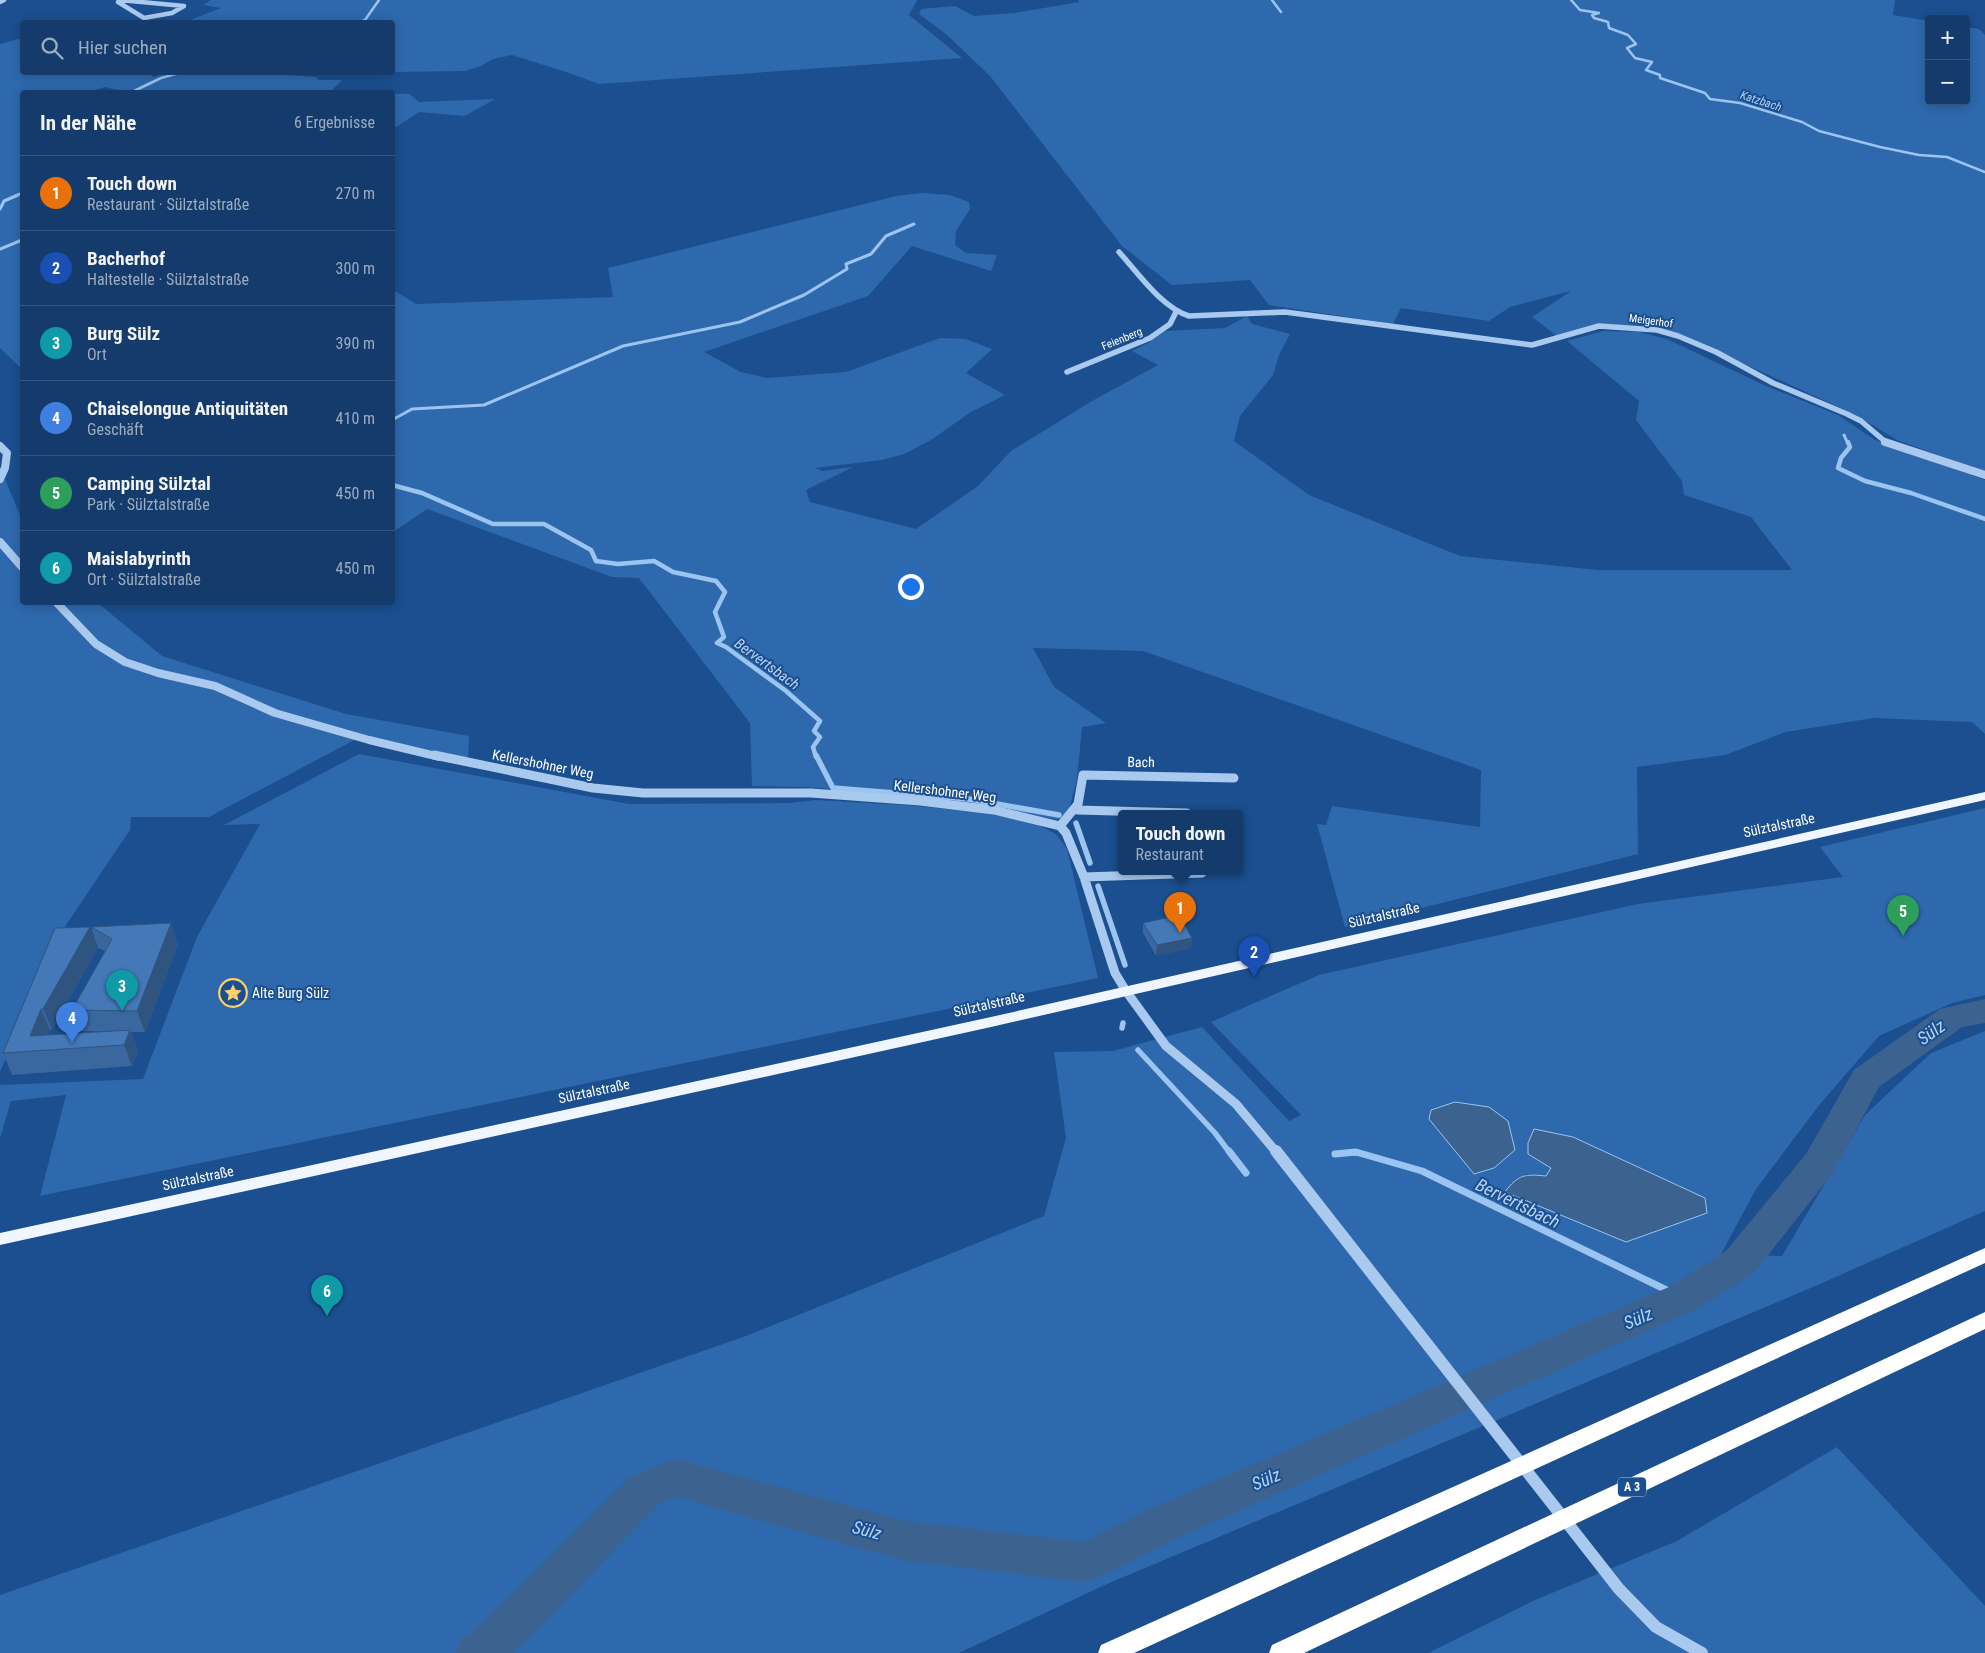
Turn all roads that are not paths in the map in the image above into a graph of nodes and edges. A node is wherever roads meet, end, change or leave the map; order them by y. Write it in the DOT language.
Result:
graph roads {
  1 [pos="4,0"];
  2 [pos="120,0"];
  3 [pos="0,2"];
  4 [pos="1119,252"];
  5 [pos="1176,312"];
  6 [pos="1067,372"];
  7 [pos="0,446"];
  8 [pos="1985,475"];
  9 [pos="0,479"];
  10 [pos="0,542"];
  11 [pos="20,565"];
  12 [pos="59,605"];
  13 [pos="1234,778"];
  14 [pos="1985,796"];
  15 [pos="1077,810"];
  16 [pos="1118,811"];
  17 [pos="1060,826"];
  18 [pos="1123,875"];
  19 [pos="1084,876"];
  20 [pos="1126,992"];
  21 [pos="0,1240"];
  22 [pos="1985,1256"];
  23 [pos="1985,1320"];
  24 [pos="1416,1330"];
  25 [pos="1619,1589"];
  26 [pos="1110,1653"];
  27 [pos="1280,1653"];
  28 [pos="1702,1653"];
  1 -- 3 [label="street"];
  2 -- 2 [label="street"];
  4 -- 5 [label="street"];
  5 -- 6 [label="street, Feienberg"];
  5 -- 8 [label="street, Meigerhof"];
  7 -- 9 [label="street"];
  10 -- 11 [label="street"];
  12 -- 17 [label="street, Kellershohner Weg"];
  13 -- 15 [label="street, Bach"];
  14 -- 20 [label="main road, Sülztalstraße"];
  15 -- 16 [label="street"];
  15 -- 17 [label="street"];
  17 -- 19 [label="street"];
  18 -- 19 [label="street"];
  19 -- 20 [label="street"];
  20 -- 21 [label="main road, Sülztalstraße"];
  20 -- 24 [label="street"];
  22 -- 26 [label="highway"];
  23 -- 27 [label="highway, A 3"];
  24 -- 25 [label="street"];
  25 -- 28 [label="street"];
}
